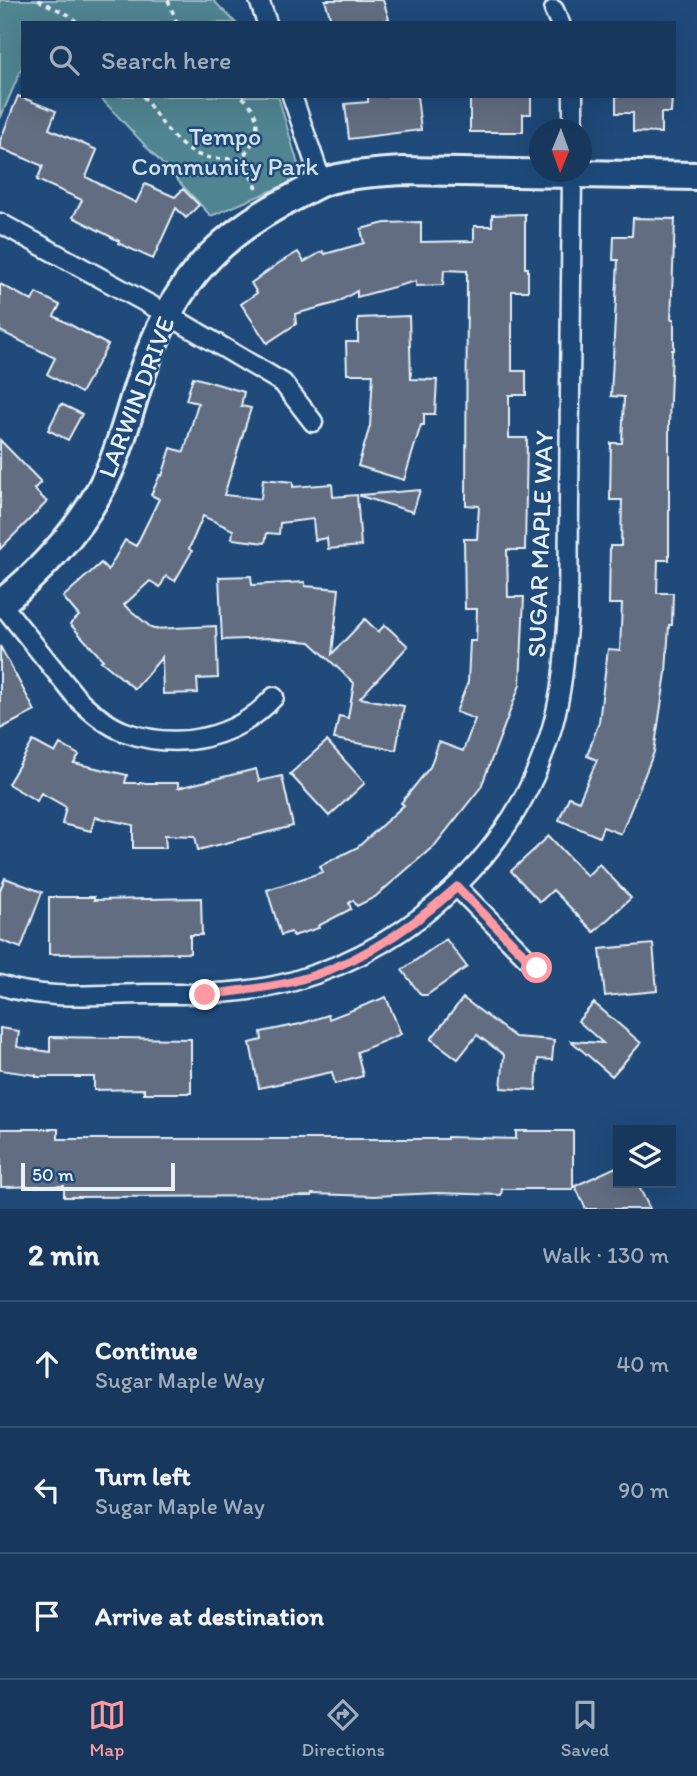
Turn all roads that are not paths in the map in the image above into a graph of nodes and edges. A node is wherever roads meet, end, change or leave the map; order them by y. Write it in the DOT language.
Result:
graph roads {
  1 [pos="259,0"];
  2 [pos="266,21"];
  3 [pos="293,98"];
  4 [pos="573,98"];
  5 [pos="573,119"];
  6 [pos="529,172"];
  7 [pos="592,173"];
  8 [pos="697,176"];
  9 [pos="572,182"];
  10 [pos="322,183"];
  11 [pos="0,223"];
  12 [pos="167,314"];
  13 [pos="313,422"];
  14 [pos="0,603"];
  15 [pos="274,697"];
  16 [pos="457,887"];
  17 [pos="537,968"];
  18 [pos="0,985"];
  1 -- 2 [label="street"];
  3 -- 10 [label="street"];
  4 -- 5 [label="street"];
  6 -- 10 [label="street, LARWIN DRIVE"];
  7 -- 8 [label="street, LARWIN DRIVE"];
  9 -- 16 [label="street, SUGAR MAPLE WAY"];
  10 -- 12 [label="street, LARWIN DRIVE"];
  11 -- 12 [label="street"];
  12 -- 13 [label="street"];
  12 -- 14 [label="street, LARWIN DRIVE"];
  14 -- 15 [label="street"];
  16 -- 17 [label="street"];
  16 -- 18 [label="street, SUGAR MAPLE WAY"];
}
